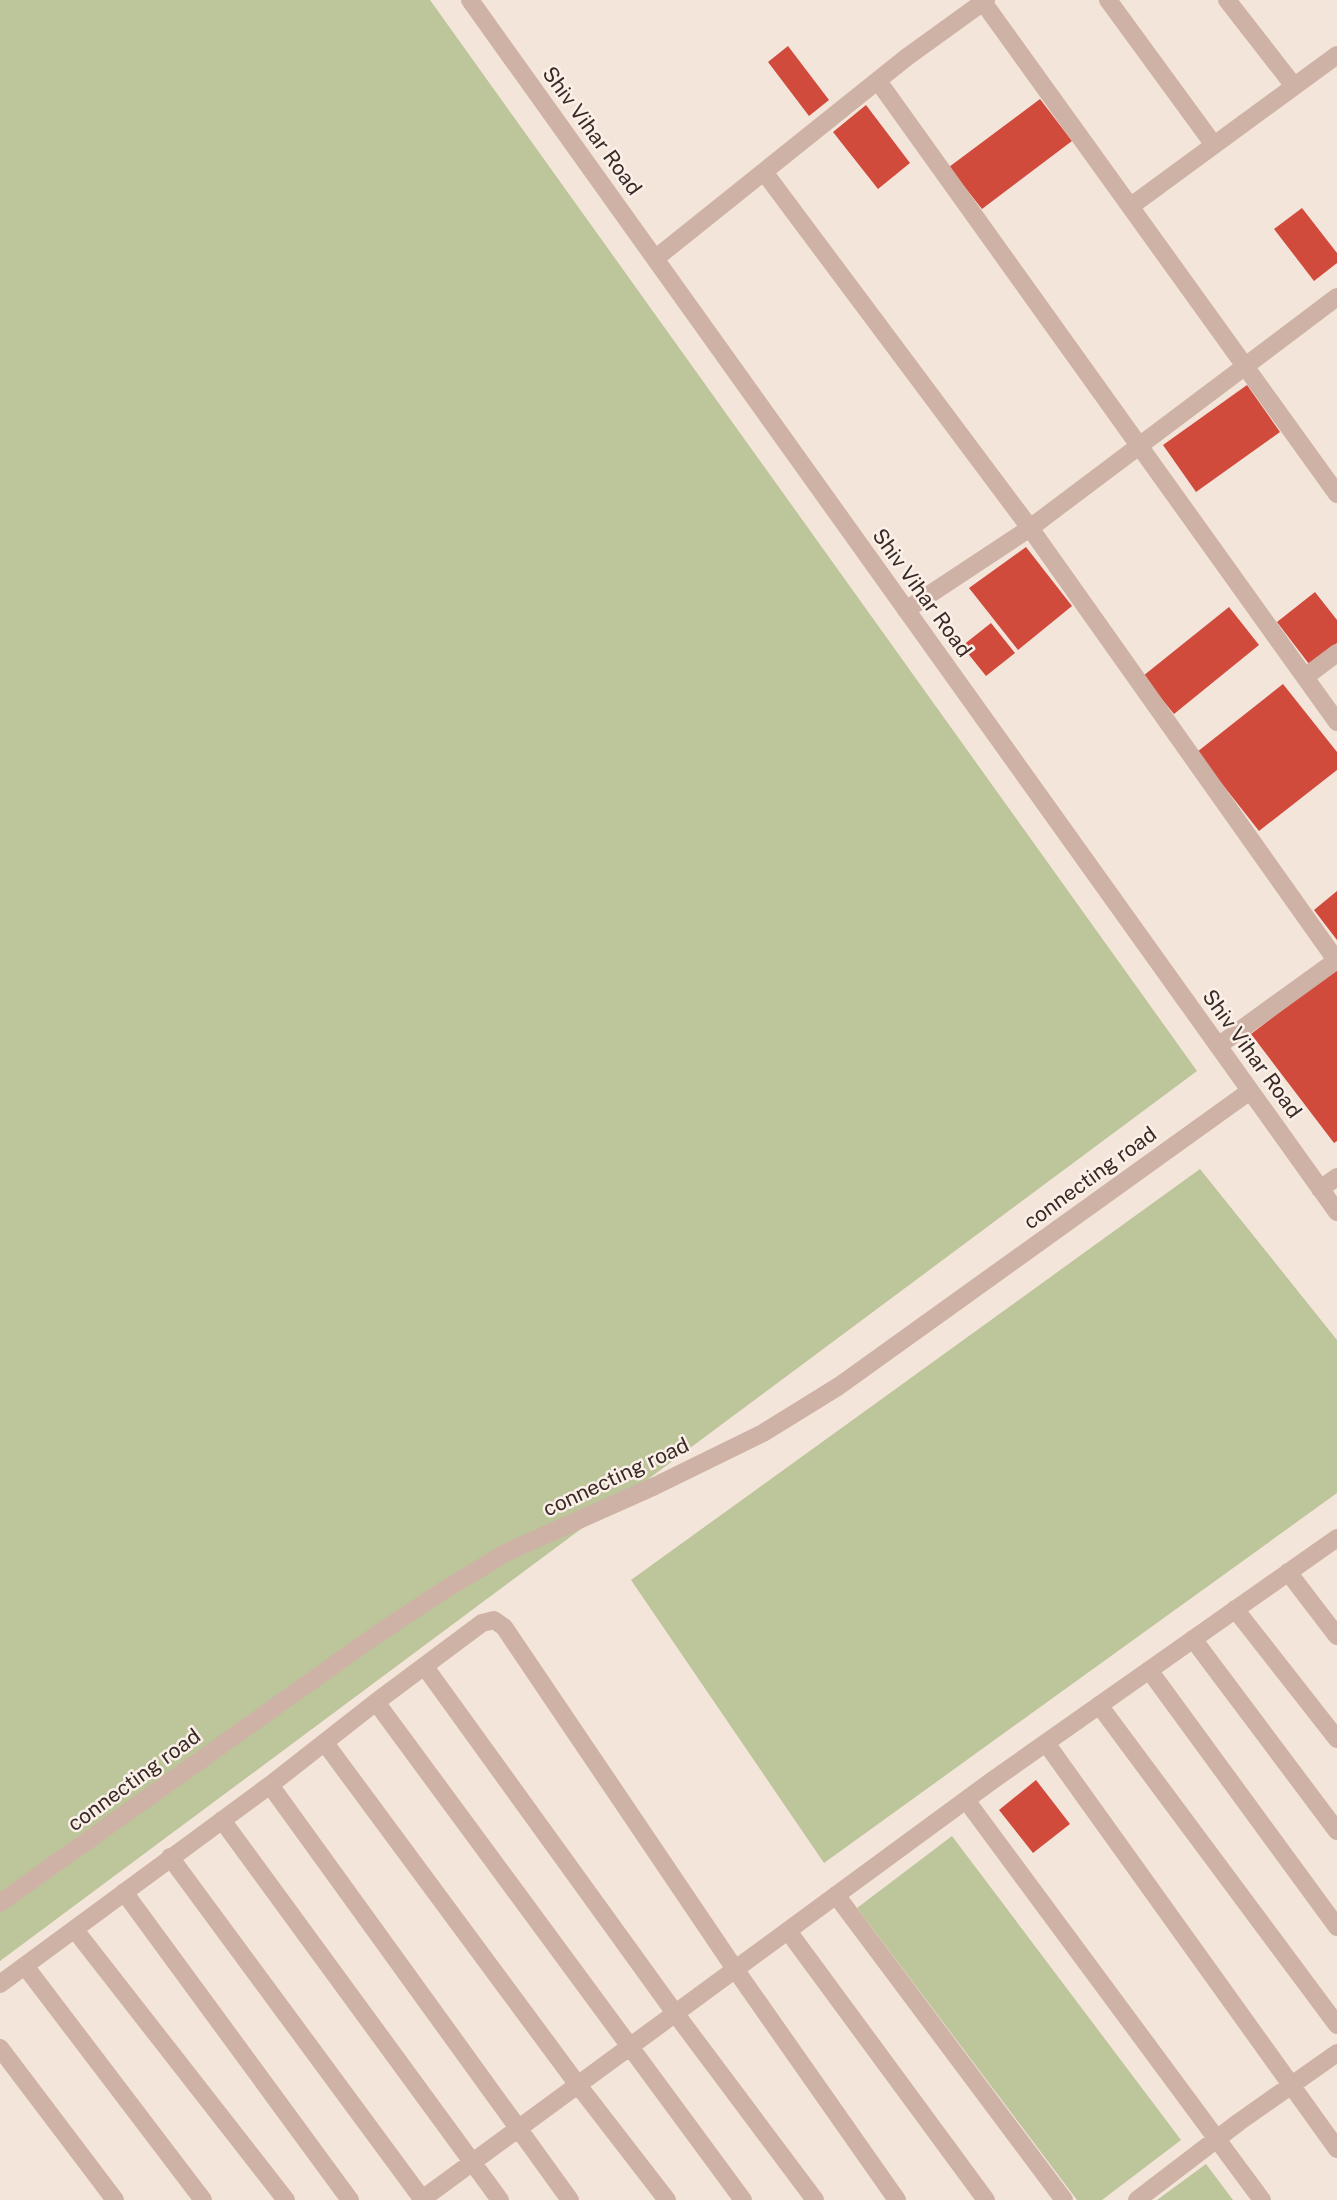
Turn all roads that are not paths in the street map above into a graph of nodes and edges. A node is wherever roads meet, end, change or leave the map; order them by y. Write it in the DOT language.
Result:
graph roads {
  1 [pos="470,0"];
  2 [pos="1108,0"];
  3 [pos="1227,0"];
  4 [pos="985,1"];
  5 [pos="1337,55"];
  6 [pos="878,80"];
  7 [pos="1294,86"];
  8 [pos="1214,145"];
  9 [pos="764,173"];
  10 [pos="1131,206"];
  11 [pos="656,258"];
  12 [pos="1337,297"];
  13 [pos="1245,365"];
  14 [pos="1139,446"];
  15 [pos="1337,494"];
  16 [pos="1030,528"];
  17 [pos="906,610"];
  18 [pos="1337,653"];
  19 [pos="1306,677"];
  20 [pos="1337,722"];
  21 [pos="1336,960"];
  22 [pos="1218,1046"];
  23 [pos="1250,1091"];
  24 [pos="1337,1177"];
  25 [pos="1321,1189"];
  26 [pos="1337,1212"];
  27 [pos="1337,1538"];
  28 [pos="1288,1572"];
  29 [pos="1235,1609"];
  30 [pos="1337,1636"];
  31 [pos="1193,1639"];
  32 [pos="425,1667"];
  33 [pos="1149,1670"];
  34 [pos="376,1702"];
  35 [pos="1099,1705"];
  36 [pos="1337,1739"];
  37 [pos="325,1743"];
  38 [pos="1046,1743"];
  39 [pos="270,1785"];
  40 [pos="965,1800"];
  41 [pos="222,1820"];
  42 [pos="1337,1831"];
  43 [pos="170,1857"];
  44 [pos="124,1892"];
  45 [pos="836,1895"];
  46 [pos="0,1903"];
  47 [pos="1337,1927"];
  48 [pos="75,1930"];
  49 [pos="788,1931"];
  50 [pos="25,1966"];
  51 [pos="735,1969"];
  52 [pos="0,1984"];
  53 [pos="676,2013"];
  54 [pos="1337,2025"];
  55 [pos="630,2047"];
  56 [pos="0,2048"];
  57 [pos="1337,2053"];
  58 [pos="578,2085"];
  59 [pos="1291,2086"];
  60 [pos="517,2129"];
  61 [pos="1217,2139"];
  62 [pos="1337,2149"];
  63 [pos="472,2163"];
  64 [pos="115,2200"];
  65 [pos="203,2200"];
  66 [pos="286,2200"];
  67 [pos="349,2200"];
  68 [pos="422,2200"];
  69 [pos="500,2200"];
  70 [pos="570,2200"];
  71 [pos="667,2200"];
  72 [pos="743,2200"];
  73 [pos="815,2200"];
  74 [pos="897,2200"];
  75 [pos="986,2200"];
  76 [pos="1063,2200"];
  77 [pos="1137,2200"];
  78 [pos="1262,2200"];
  1 -- 11 [label="street, Shiv Vihar Road"];
  2 -- 8 [label="street"];
  3 -- 7 [label="street"];
  4 -- 6 [label="street"];
  4 -- 10 [label="street"];
  5 -- 7 [label="street"];
  6 -- 9 [label="street"];
  6 -- 14 [label="street"];
  7 -- 8 [label="street"];
  8 -- 10 [label="street"];
  9 -- 11 [label="street"];
  9 -- 16 [label="street"];
  10 -- 13 [label="street"];
  11 -- 17 [label="street, Shiv Vihar Road"];
  12 -- 13 [label="street"];
  13 -- 14 [label="street"];
  13 -- 15 [label="street"];
  14 -- 16 [label="street"];
  14 -- 19 [label="street"];
  16 -- 17 [label="street"];
  16 -- 21 [label="street"];
  17 -- 22 [label="street, Shiv Vihar Road"];
  18 -- 19 [label="street"];
  19 -- 20 [label="street"];
  21 -- 22 [label="street"];
  22 -- 23 [label="street, Shiv Vihar Road"];
  23 -- 25 [label="street, Shiv Vihar Road"];
  23 -- 46 [label="street, connecting road"];
  24 -- 25 [label="street"];
  25 -- 26 [label="street, Shiv Vihar Road"];
  27 -- 28 [label="street"];
  28 -- 29 [label="street"];
  28 -- 30 [label="street"];
  29 -- 31 [label="street"];
  29 -- 36 [label="street"];
  31 -- 33 [label="street"];
  31 -- 42 [label="street"];
  32 -- 34 [label="street"];
  32 -- 51 [label="street"];
  32 -- 53 [label="street"];
  33 -- 35 [label="street"];
  33 -- 47 [label="street"];
  34 -- 37 [label="street"];
  34 -- 55 [label="street"];
  35 -- 38 [label="street"];
  35 -- 54 [label="street"];
  37 -- 39 [label="street"];
  37 -- 58 [label="street"];
  38 -- 40 [label="street"];
  38 -- 59 [label="street"];
  39 -- 41 [label="street"];
  39 -- 60 [label="street"];
  40 -- 45 [label="street"];
  40 -- 61 [label="street"];
  41 -- 43 [label="street"];
  41 -- 63 [label="street"];
  43 -- 44 [label="street"];
  43 -- 68 [label="street"];
  44 -- 48 [label="street"];
  44 -- 67 [label="street"];
  45 -- 49 [label="street"];
  45 -- 76 [label="street"];
  48 -- 50 [label="street"];
  48 -- 66 [label="street"];
  49 -- 51 [label="street"];
  49 -- 75 [label="street"];
  50 -- 52 [label="street"];
  50 -- 65 [label="street"];
  51 -- 53 [label="street"];
  51 -- 74 [label="street"];
  53 -- 55 [label="street"];
  53 -- 73 [label="street"];
  55 -- 58 [label="street"];
  55 -- 72 [label="street"];
  56 -- 64 [label="street"];
  57 -- 59 [label="street"];
  58 -- 60 [label="street"];
  58 -- 71 [label="street"];
  59 -- 61 [label="street"];
  59 -- 62 [label="street"];
  60 -- 63 [label="street"];
  60 -- 70 [label="street"];
  61 -- 77 [label="street"];
  61 -- 78 [label="street"];
  63 -- 68 [label="street"];
  63 -- 69 [label="street"];
}
